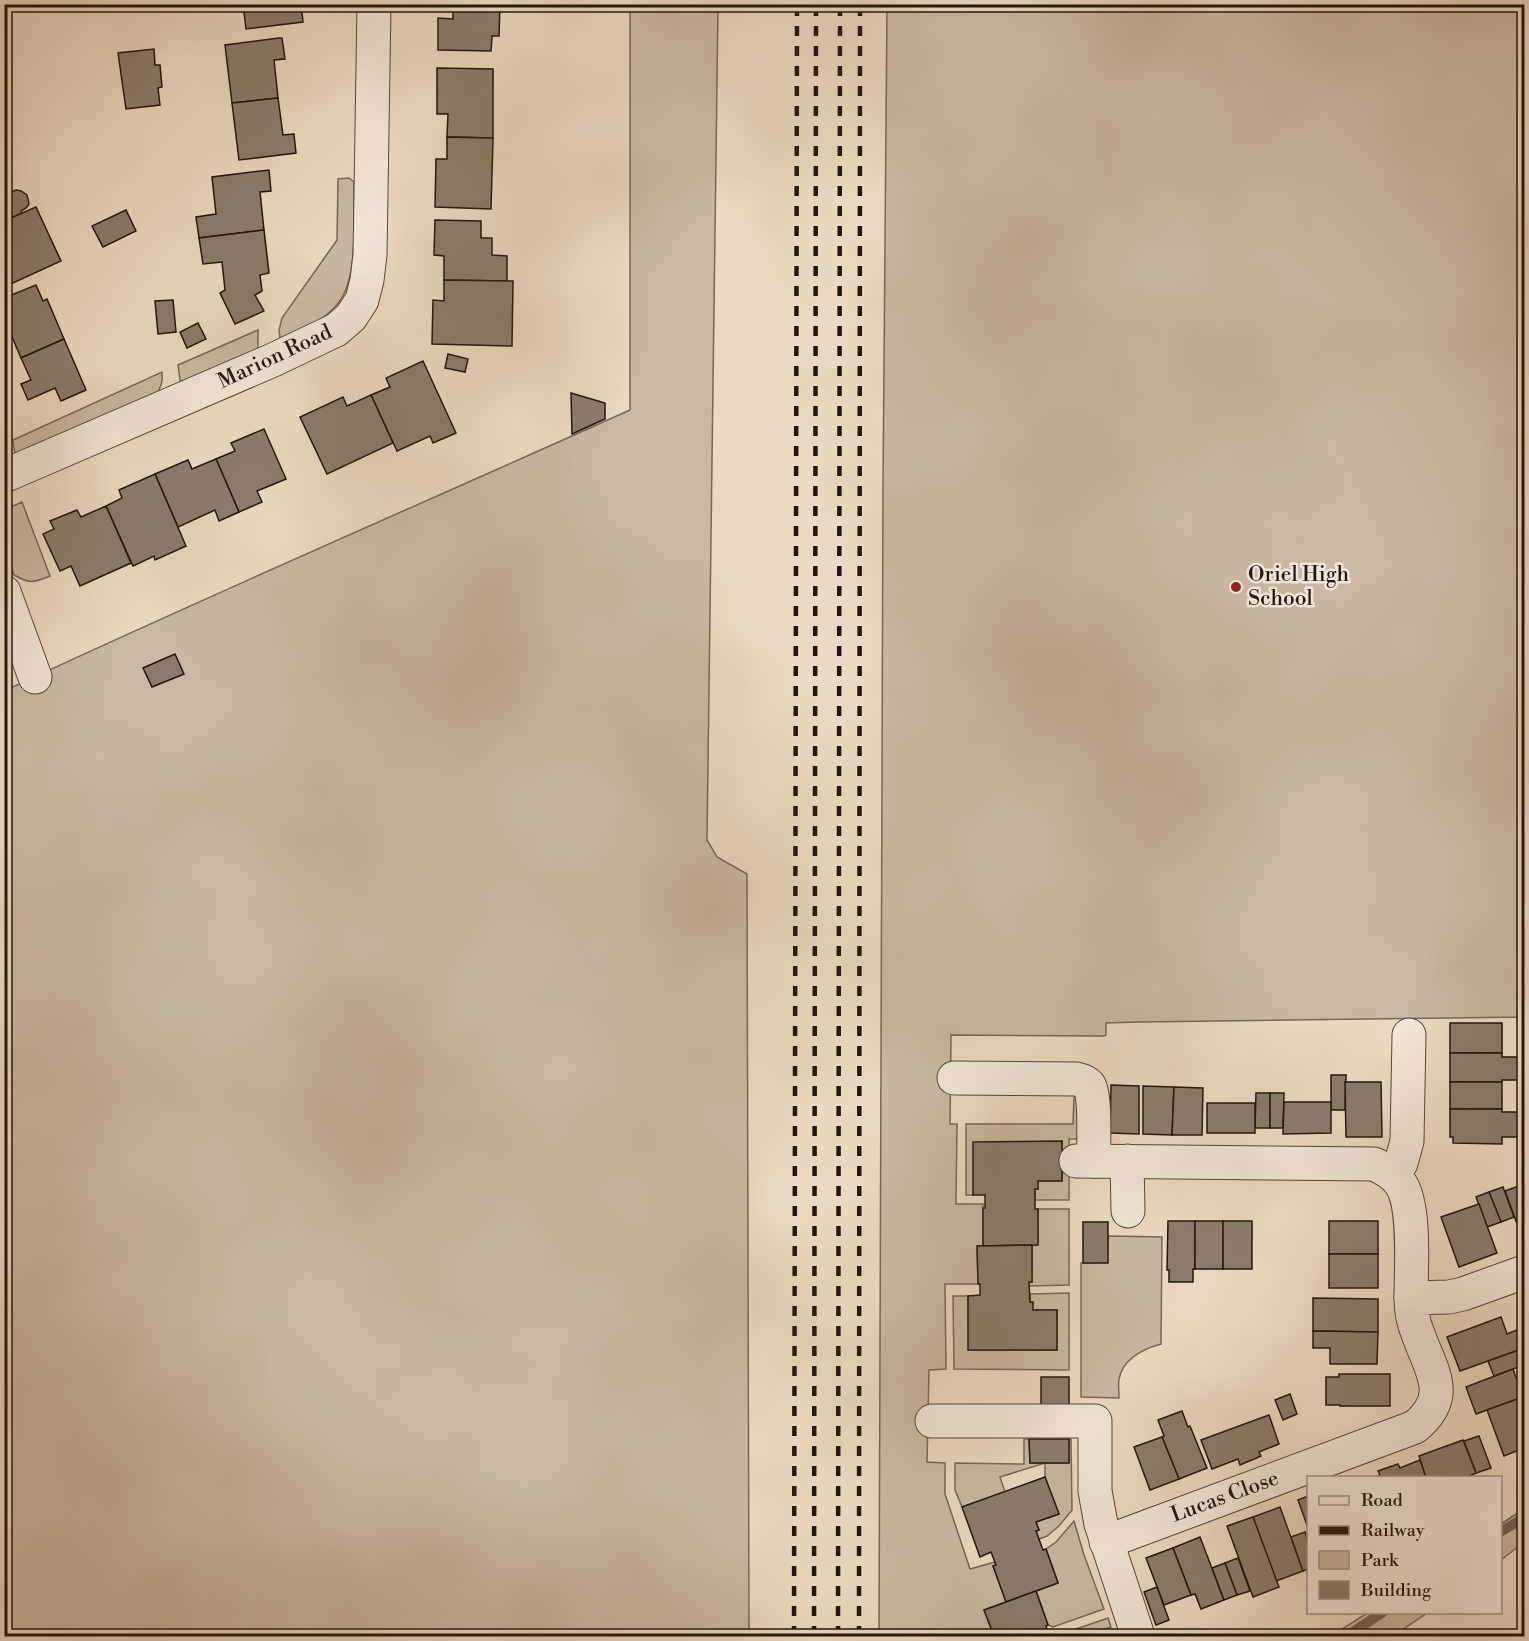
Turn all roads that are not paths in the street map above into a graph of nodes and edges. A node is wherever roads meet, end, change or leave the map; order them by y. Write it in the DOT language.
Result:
graph roads {
  1 [pos="374,4"];
  2 [pos="4,477"];
  3 [pos="4,592"];
  4 [pos="35,677"];
  5 [pos="1409,1035"];
  6 [pos="954,1078"];
  7 [pos="1127,1161"];
  8 [pos="1394,1175"];
  9 [pos="1128,1211"];
  10 [pos="1524,1272"];
  11 [pos="1411,1298"];
  12 [pos="932,1421"];
  13 [pos="1106,1542"];
  14 [pos="1135,1627"];
  1 -- 2 [label="street, Marion Road"];
  3 -- 4 [label="street"];
  5 -- 8 [label="street"];
  6 -- 7 [label="street"];
  7 -- 8 [label="street"];
  7 -- 9 [label="street"];
  8 -- 11 [label="street, Lucas Close"];
  10 -- 11 [label="street"];
  11 -- 13 [label="street, Lucas Close"];
  12 -- 13 [label="street"];
  13 -- 14 [label="street"];
}
